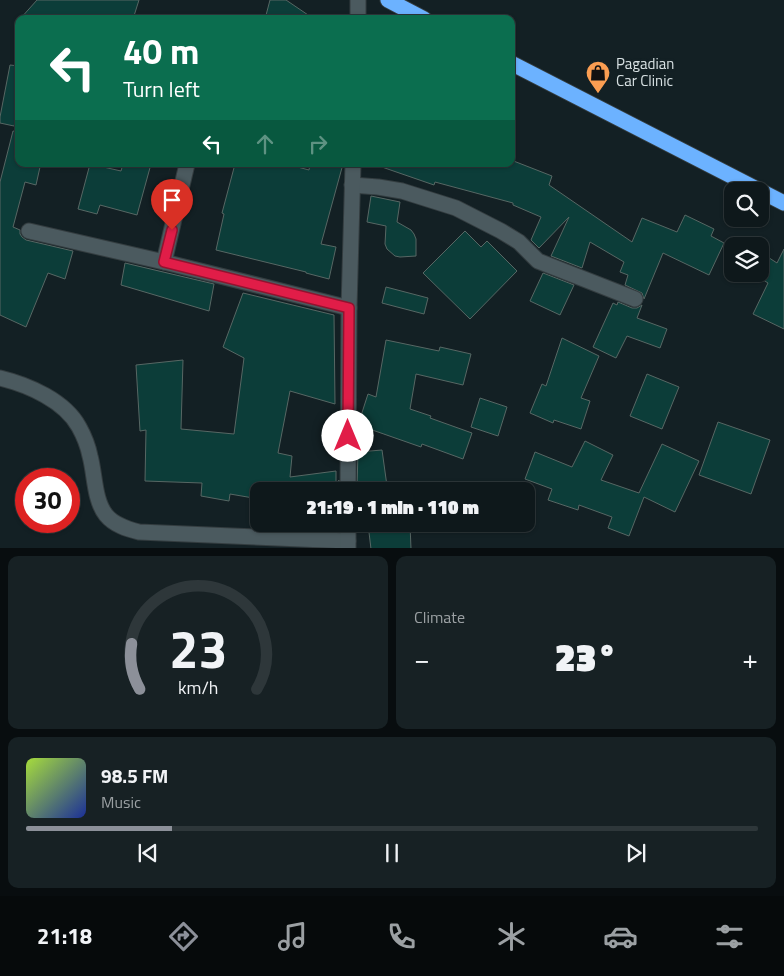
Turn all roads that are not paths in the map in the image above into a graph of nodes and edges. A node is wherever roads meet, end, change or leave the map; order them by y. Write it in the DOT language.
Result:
graph roads {
  1 [pos="358,0"];
  2 [pos="388,0"];
  3 [pos="358,15"];
  4 [pos="416,15"];
  5 [pos="515,65"];
  6 [pos="186,167"];
  7 [pos="352,167"];
  8 [pos="352,185"];
  9 [pos="784,203"];
  10 [pos="29,231"];
  11 [pos="164,262"];
  12 [pos="635,298"];
  13 [pos="349,308"];
  14 [pos="0,378"];
  15 [pos="348,482"];
  16 [pos="348,532"];
  17 [pos="348,545"];
  1 -- 3 [label="street"];
  2 -- 4 [label="highway"];
  5 -- 9 [label="highway"];
  6 -- 11 [label="street"];
  7 -- 8 [label="street"];
  8 -- 12 [label="street"];
  8 -- 13 [label="street"];
  10 -- 11 [label="street"];
  11 -- 13 [label="street"];
  13 -- 15 [label="street"];
  14 -- 17 [label="street"];
  16 -- 17 [label="street"];
}
